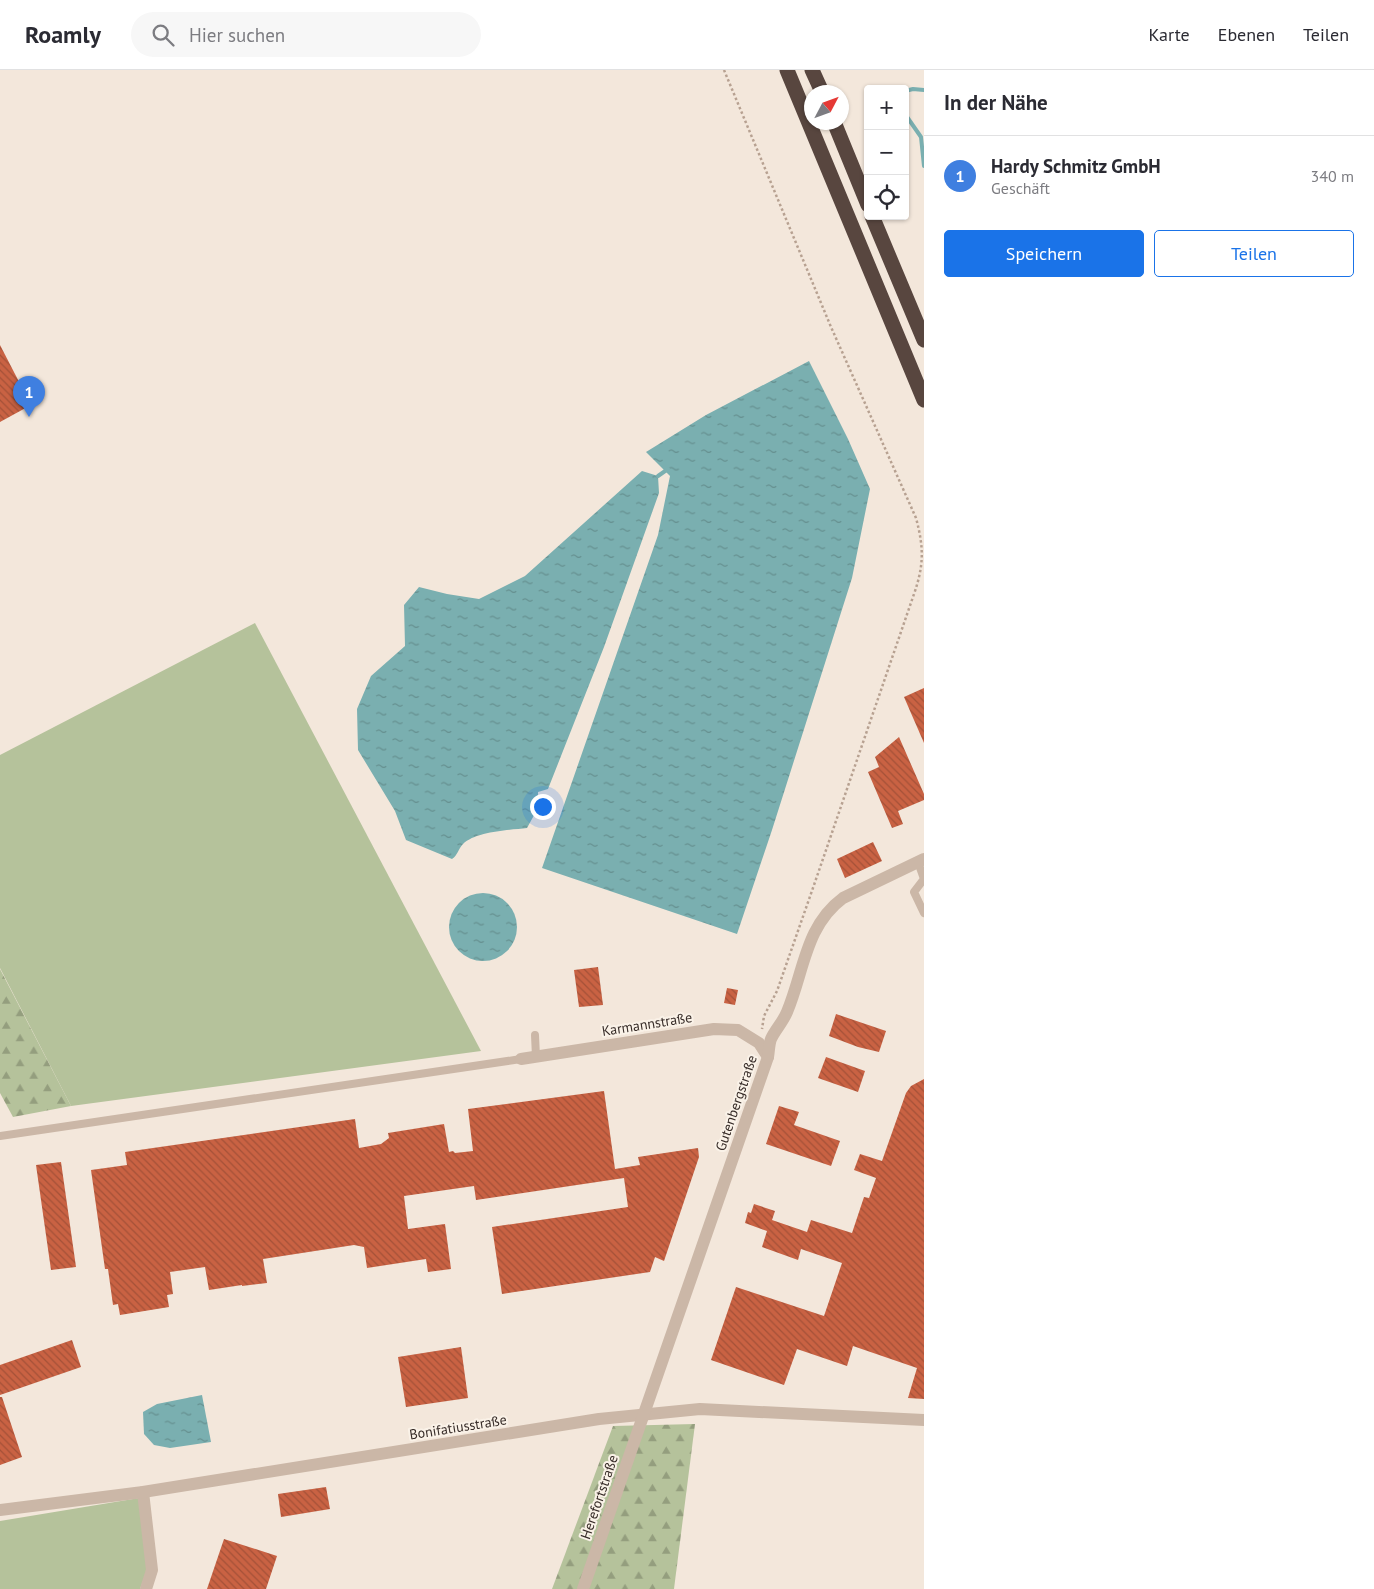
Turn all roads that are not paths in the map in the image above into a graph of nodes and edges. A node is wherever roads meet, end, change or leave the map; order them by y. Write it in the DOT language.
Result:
graph roads {
  1 [pos="787,70"];
  2 [pos="812,70"];
  3 [pos="818,85"];
  4 [pos="837,130"];
  5 [pos="864,195"];
  6 [pos="874,220"];
  7 [pos="924,340"];
  8 [pos="924,400"];
  9 [pos="921,861"];
  10 [pos="924,913"];
  11 [pos="534,1036"];
  12 [pos="536,1057"];
  13 [pos="768,1058"];
  14 [pos="521,1059"];
  15 [pos="0,1136"];
  16 [pos="644,1414"];
  17 [pos="924,1420"];
  18 [pos="143,1492"];
  19 [pos="0,1510"];
  20 [pos="146,1589"];
  21 [pos="584,1589"];
  1 -- 8 [label="highway"];
  2 -- 3 [label="highway"];
  4 -- 5 [label="highway"];
  6 -- 7 [label="highway"];
  9 -- 10 [label="lane"];
  9 -- 13 [label="street, Gutenbergstraße"];
  11 -- 12 [label="lane"];
  12 -- 13 [label="street, Karmannstraße"];
  12 -- 14 [label="street, Karmannstraße"];
  13 -- 16 [label="street, Gutenbergstraße"];
  14 -- 15 [label="lane"];
  16 -- 17 [label="street, Bonifatiusstraße"];
  16 -- 18 [label="street, Bonifatiusstraße"];
  16 -- 21 [label="street, Herefortstraße"];
  18 -- 19 [label="street, Bonifatiusstraße"];
  18 -- 20 [label="street"];
}
